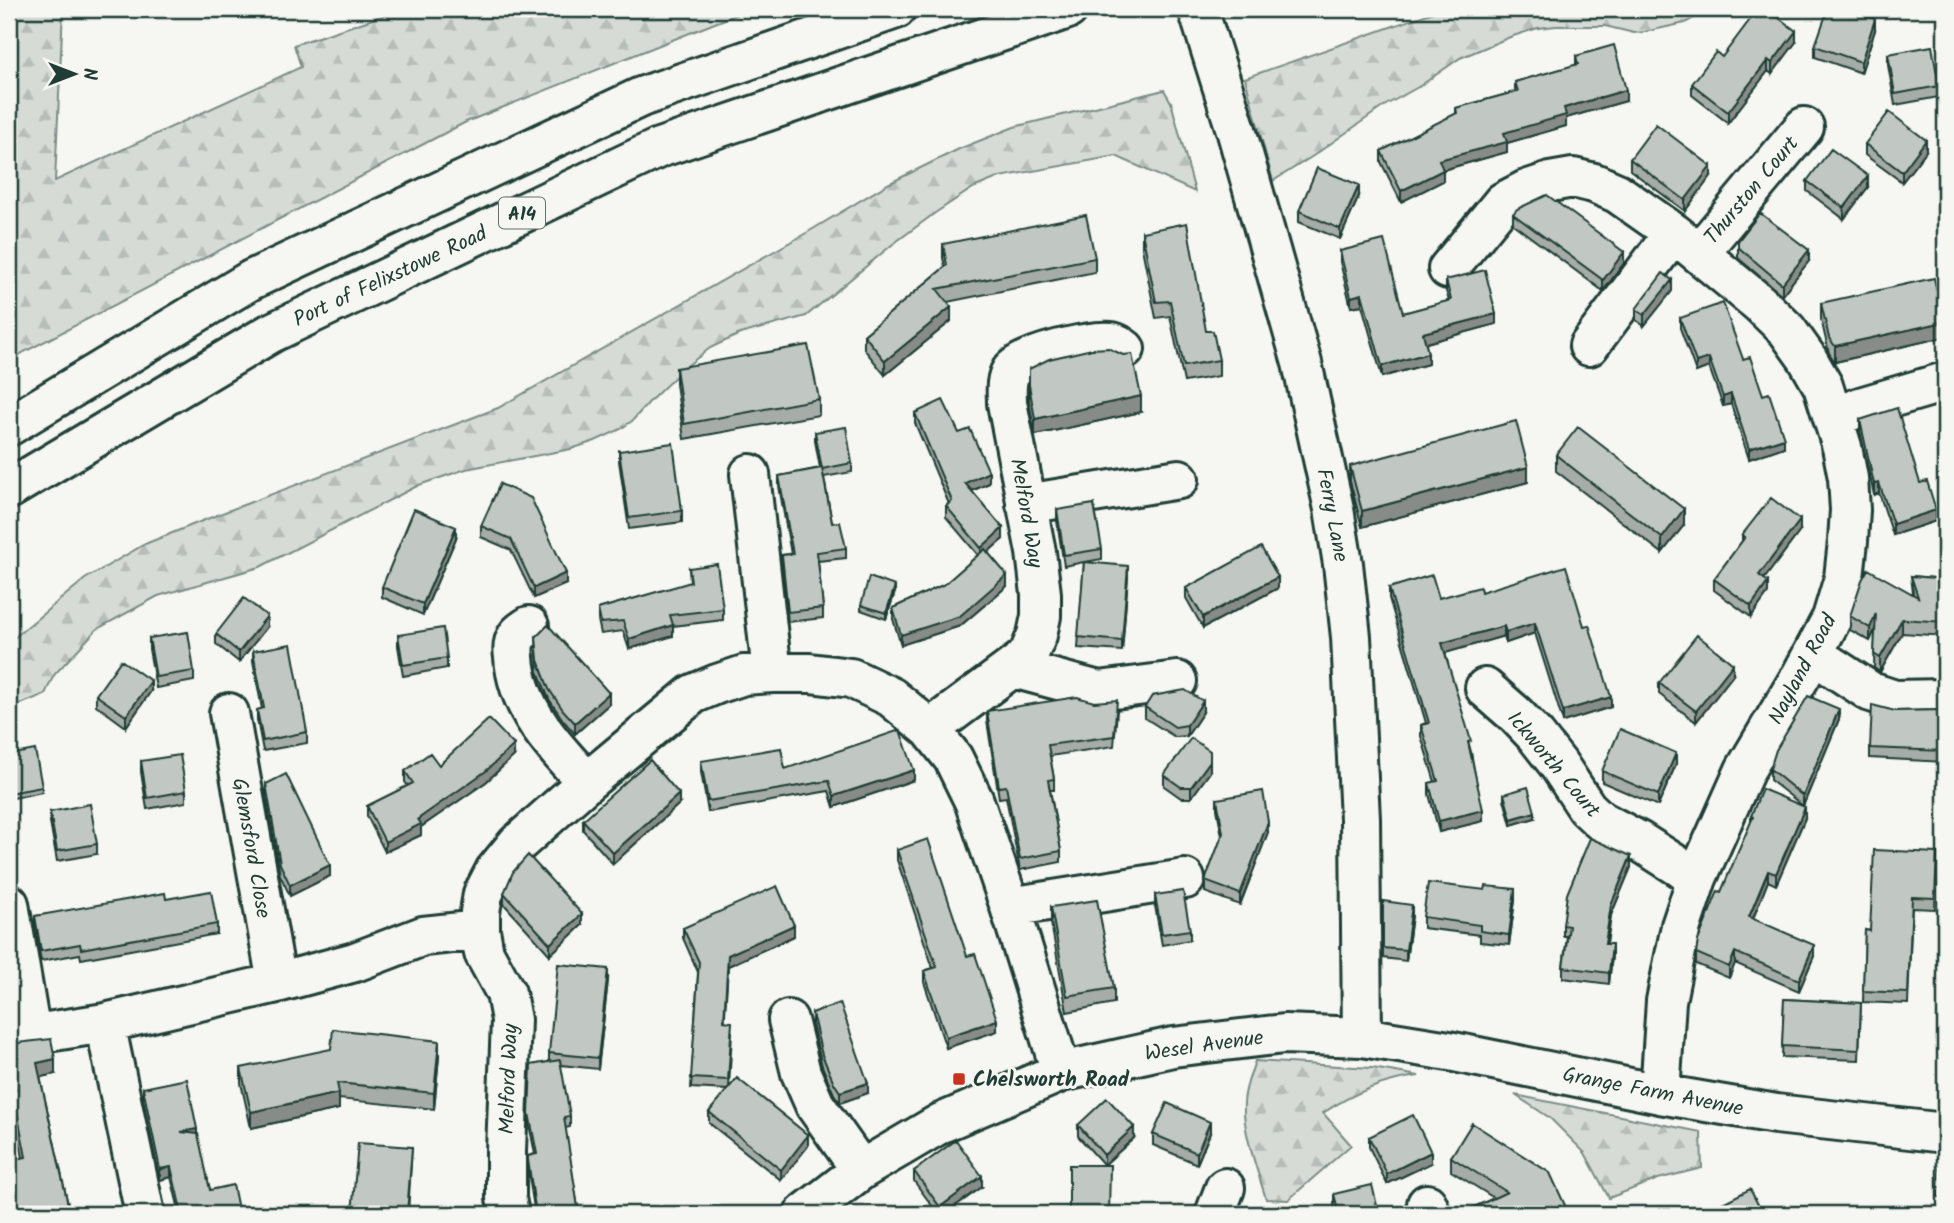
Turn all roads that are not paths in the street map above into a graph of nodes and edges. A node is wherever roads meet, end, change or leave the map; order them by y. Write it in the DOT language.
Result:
graph roads {
  1 [pos="896,9"];
  2 [pos="1068,9"];
  3 [pos="1198,9"];
  4 [pos="1804,127"];
  5 [pos="1686,243"];
  6 [pos="1448,269"];
  7 [pos="1589,346"];
  8 [pos="1125,349"];
  9 [pos="1945,382"];
  10 [pos="1834,418"];
  11 [pos="9,426"];
  12 [pos="750,474"];
  13 [pos="1179,479"];
  14 [pos="9,489"];
  15 [pos="1026,503"];
  16 [pos="529,626"];
  17 [pos="1813,654"];
  18 [pos="1013,668"];
  19 [pos="772,673"];
  20 [pos="1177,681"];
  21 [pos="1485,688"];
  22 [pos="1945,699"];
  23 [pos="229,713"];
  24 [pos="930,729"];
  25 [pos="587,782"];
  26 [pos="1697,878"];
  27 [pos="1185,879"];
  28 [pos="9,904"];
  29 [pos="1010,907"];
  30 [pos="480,930"];
  31 [pos="276,983"];
  32 [pos="783,1011"];
  33 [pos="105,1023"];
  34 [pos="20,1037"];
  35 [pos="1362,1037"];
  36 [pos="1061,1072"];
  37 [pos="1660,1094"];
  38 [pos="1945,1133"];
  39 [pos="861,1170"];
  40 [pos="807,1213"];
  41 [pos="145,1214"];
  42 [pos="509,1214"];
  1 -- 11 [label="main road, A14"];
  2 -- 14 [label="main road, Port of Felixstowe Road / A14"];
  3 -- 35 [label="main road, Ferry Lane"];
  4 -- 5 [label="main road, Thurston Court"];
  5 -- 6 [label="main road, Nayland Road"];
  5 -- 7 [label="main road, Thurston Court"];
  5 -- 10 [label="main road, Nayland Road"];
  8 -- 15 [label="main road, Melford Way"];
  9 -- 10 [label="main road"];
  10 -- 17 [label="main road, Nayland Road"];
  12 -- 19 [label="main road"];
  13 -- 15 [label="main road"];
  15 -- 18 [label="main road, Melford Way"];
  16 -- 25 [label="main road"];
  17 -- 22 [label="main road"];
  17 -- 26 [label="main road, Nayland Road"];
  18 -- 20 [label="main road"];
  18 -- 24 [label="main road, Melford Way"];
  19 -- 24 [label="main road, Melford Way"];
  19 -- 25 [label="main road, Melford Way"];
  21 -- 26 [label="main road, Ickworth Court"];
  23 -- 31 [label="main road, Glemsford Close"];
  24 -- 29 [label="main road, Melford Way"];
  25 -- 30 [label="main road, Melford Way"];
  26 -- 37 [label="main road, Nayland Road"];
  27 -- 29 [label="main road"];
  28 -- 34 [label="main road"];
  29 -- 36 [label="main road, Melford Way"];
  30 -- 31 [label="main road"];
  30 -- 42 [label="main road, Melford Way"];
  31 -- 33 [label="main road"];
  32 -- 39 [label="main road"];
  33 -- 34 [label="main road"];
  33 -- 41 [label="main road"];
  35 -- 36 [label="main road, Wesel Avenue"];
  35 -- 37 [label="main road, Grange Farm Avenue"];
  36 -- 39 [label="main road, Wesel Avenue"];
  37 -- 38 [label="main road, Grange Farm Avenue"];
  39 -- 40 [label="main road, Wesel Avenue"];
}
